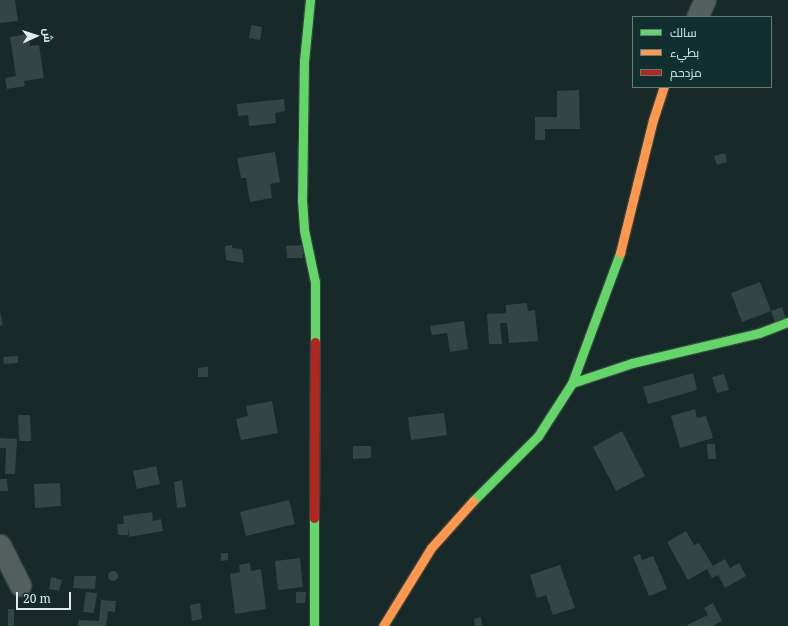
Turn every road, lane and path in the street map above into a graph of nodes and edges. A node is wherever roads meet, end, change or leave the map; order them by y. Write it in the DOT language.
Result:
graph roads {
  1 [pos="310,0"];
  2 [pos="705,0"];
  3 [pos="697,16"];
  4 [pos="664,88"];
  5 [pos="788,322"];
  6 [pos="572,383"];
  7 [pos="0,545"];
  8 [pos="20,585"];
  9 [pos="314,626"];
  10 [pos="383,626"];
  1 -- 9 [label="street"];
  2 -- 3 [label="street"];
  4 -- 6 [label="street"];
  5 -- 6 [label="street"];
  6 -- 10 [label="street"];
  7 -- 8 [label="street"];
}
